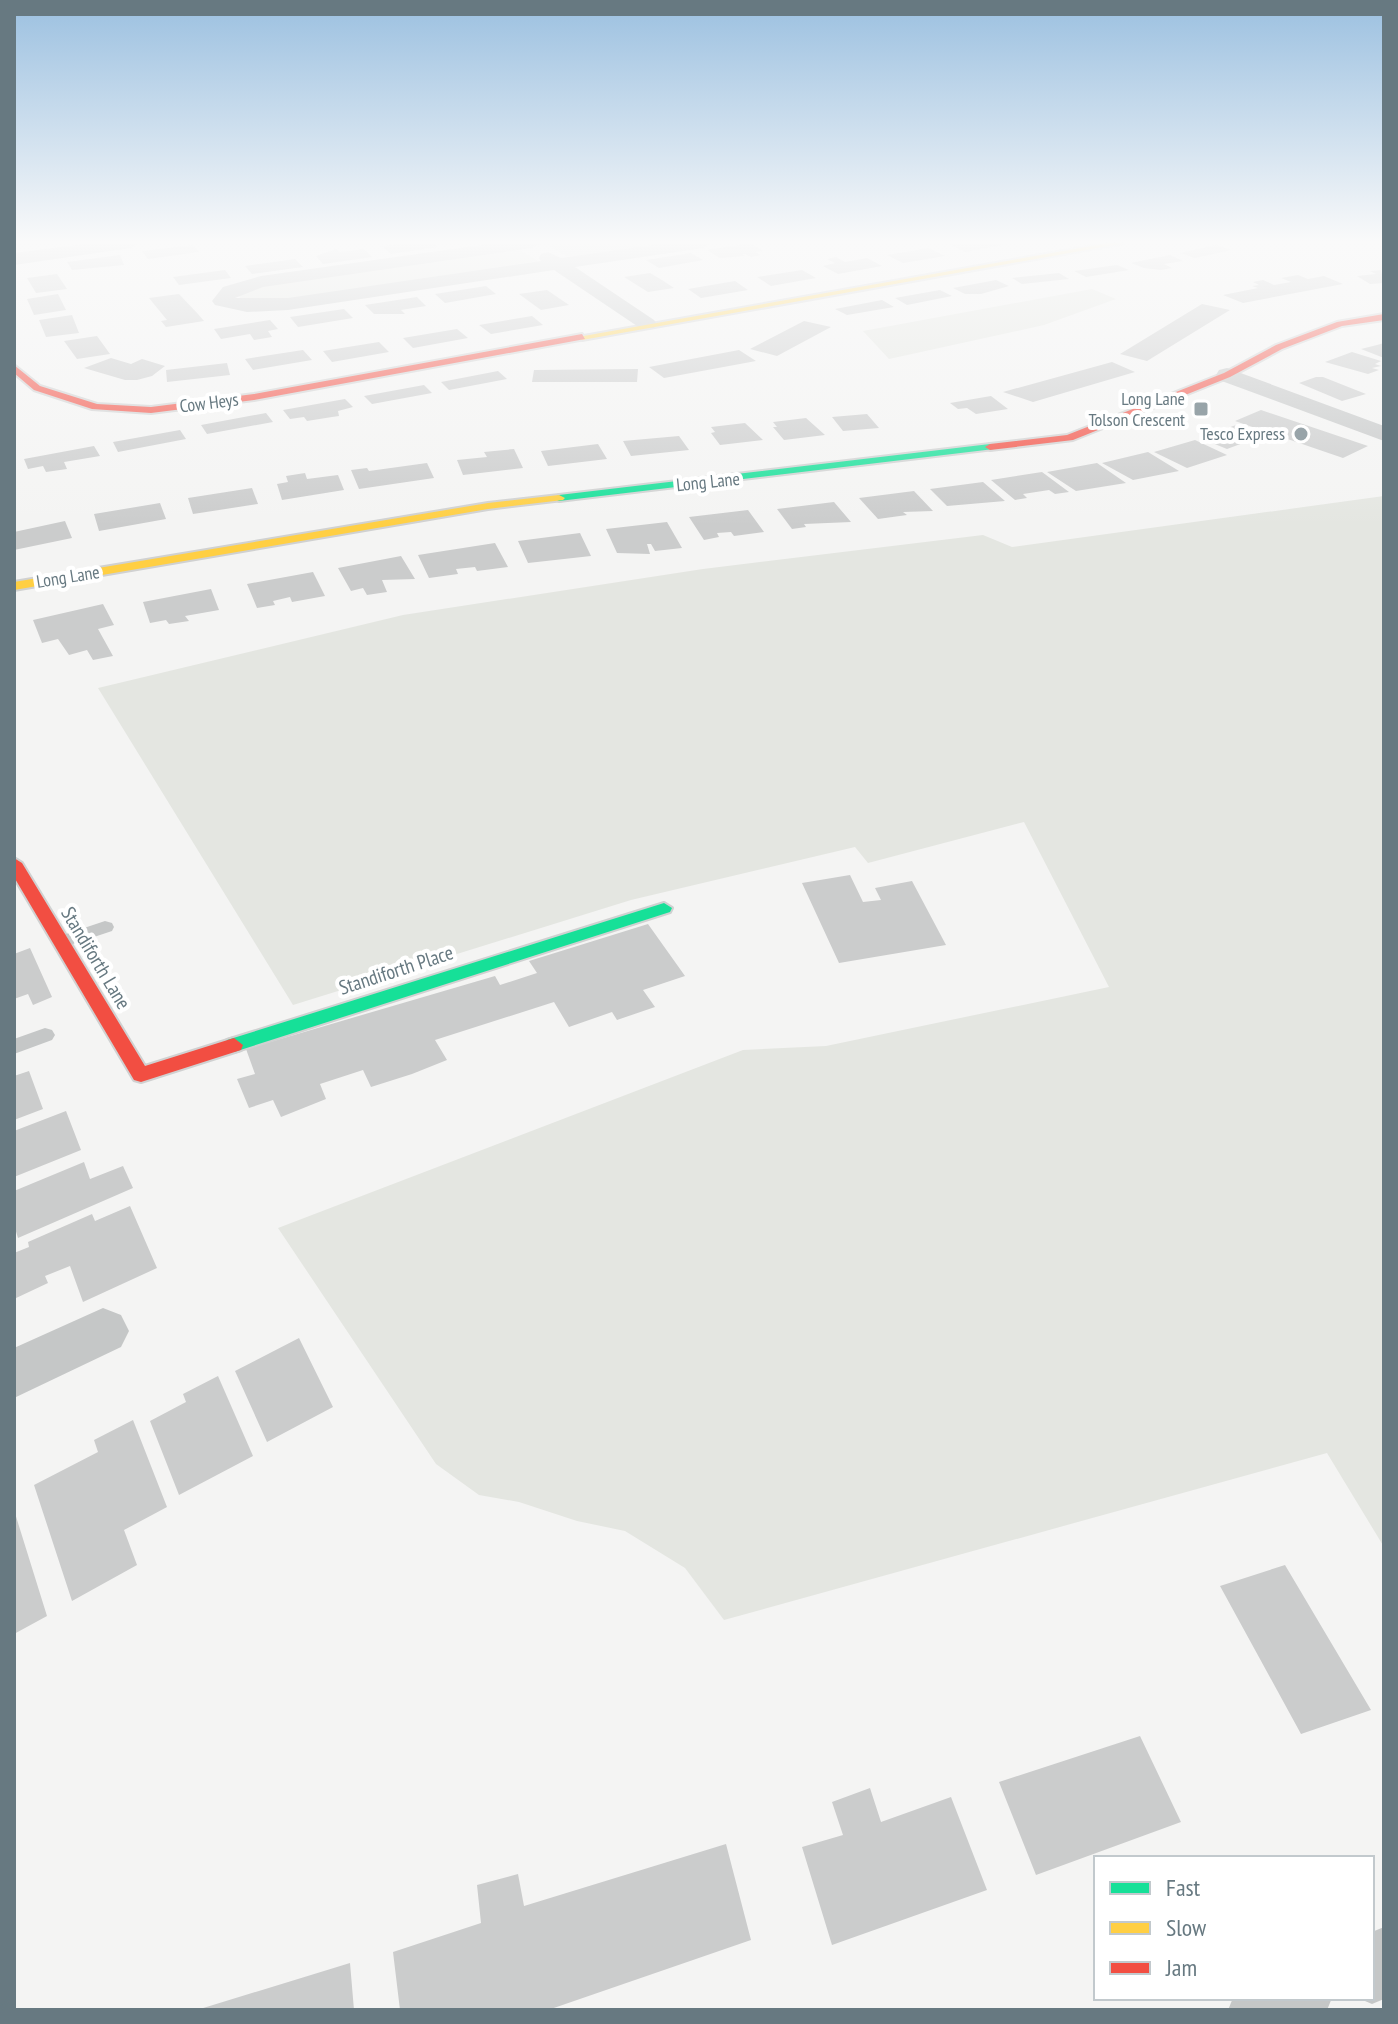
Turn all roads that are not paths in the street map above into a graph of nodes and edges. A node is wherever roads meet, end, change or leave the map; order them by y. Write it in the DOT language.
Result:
graph roads {
  1 [pos="575,337"];
  2 [pos="1304,337"];
  3 [pos="14,368"];
  4 [pos="1227,375"];
  5 [pos="1384,434"];
  6 [pos="14,586"];
  7 [pos="14,863"];
  8 [pos="664,908"];
  9 [pos="105,927"];
  10 [pos="61,942"];
  11 [pos="45,1035"];
  12 [pos="14,1047"];
  13 [pos="141,1075"];
  14 [pos="103,1331"];
  15 [pos="14,1374"];
  16 [pos="1291,2000"];
  17 [pos="1265,2010"];
  1 -- 3 [label="street, Cow Heys"];
  2 -- 4 [label="street, Long Lane"];
  4 -- 5 [label="street"];
  4 -- 6 [label="street, Long Lane"];
  7 -- 10 [label="street, Standiforth Lane"];
  8 -- 13 [label="street, Standiforth Place"];
  9 -- 10 [label="lane"];
  10 -- 13 [label="street, Standiforth Lane"];
  11 -- 12 [label="lane"];
  14 -- 15 [label="street"];
  16 -- 17 [label="street"];
}
